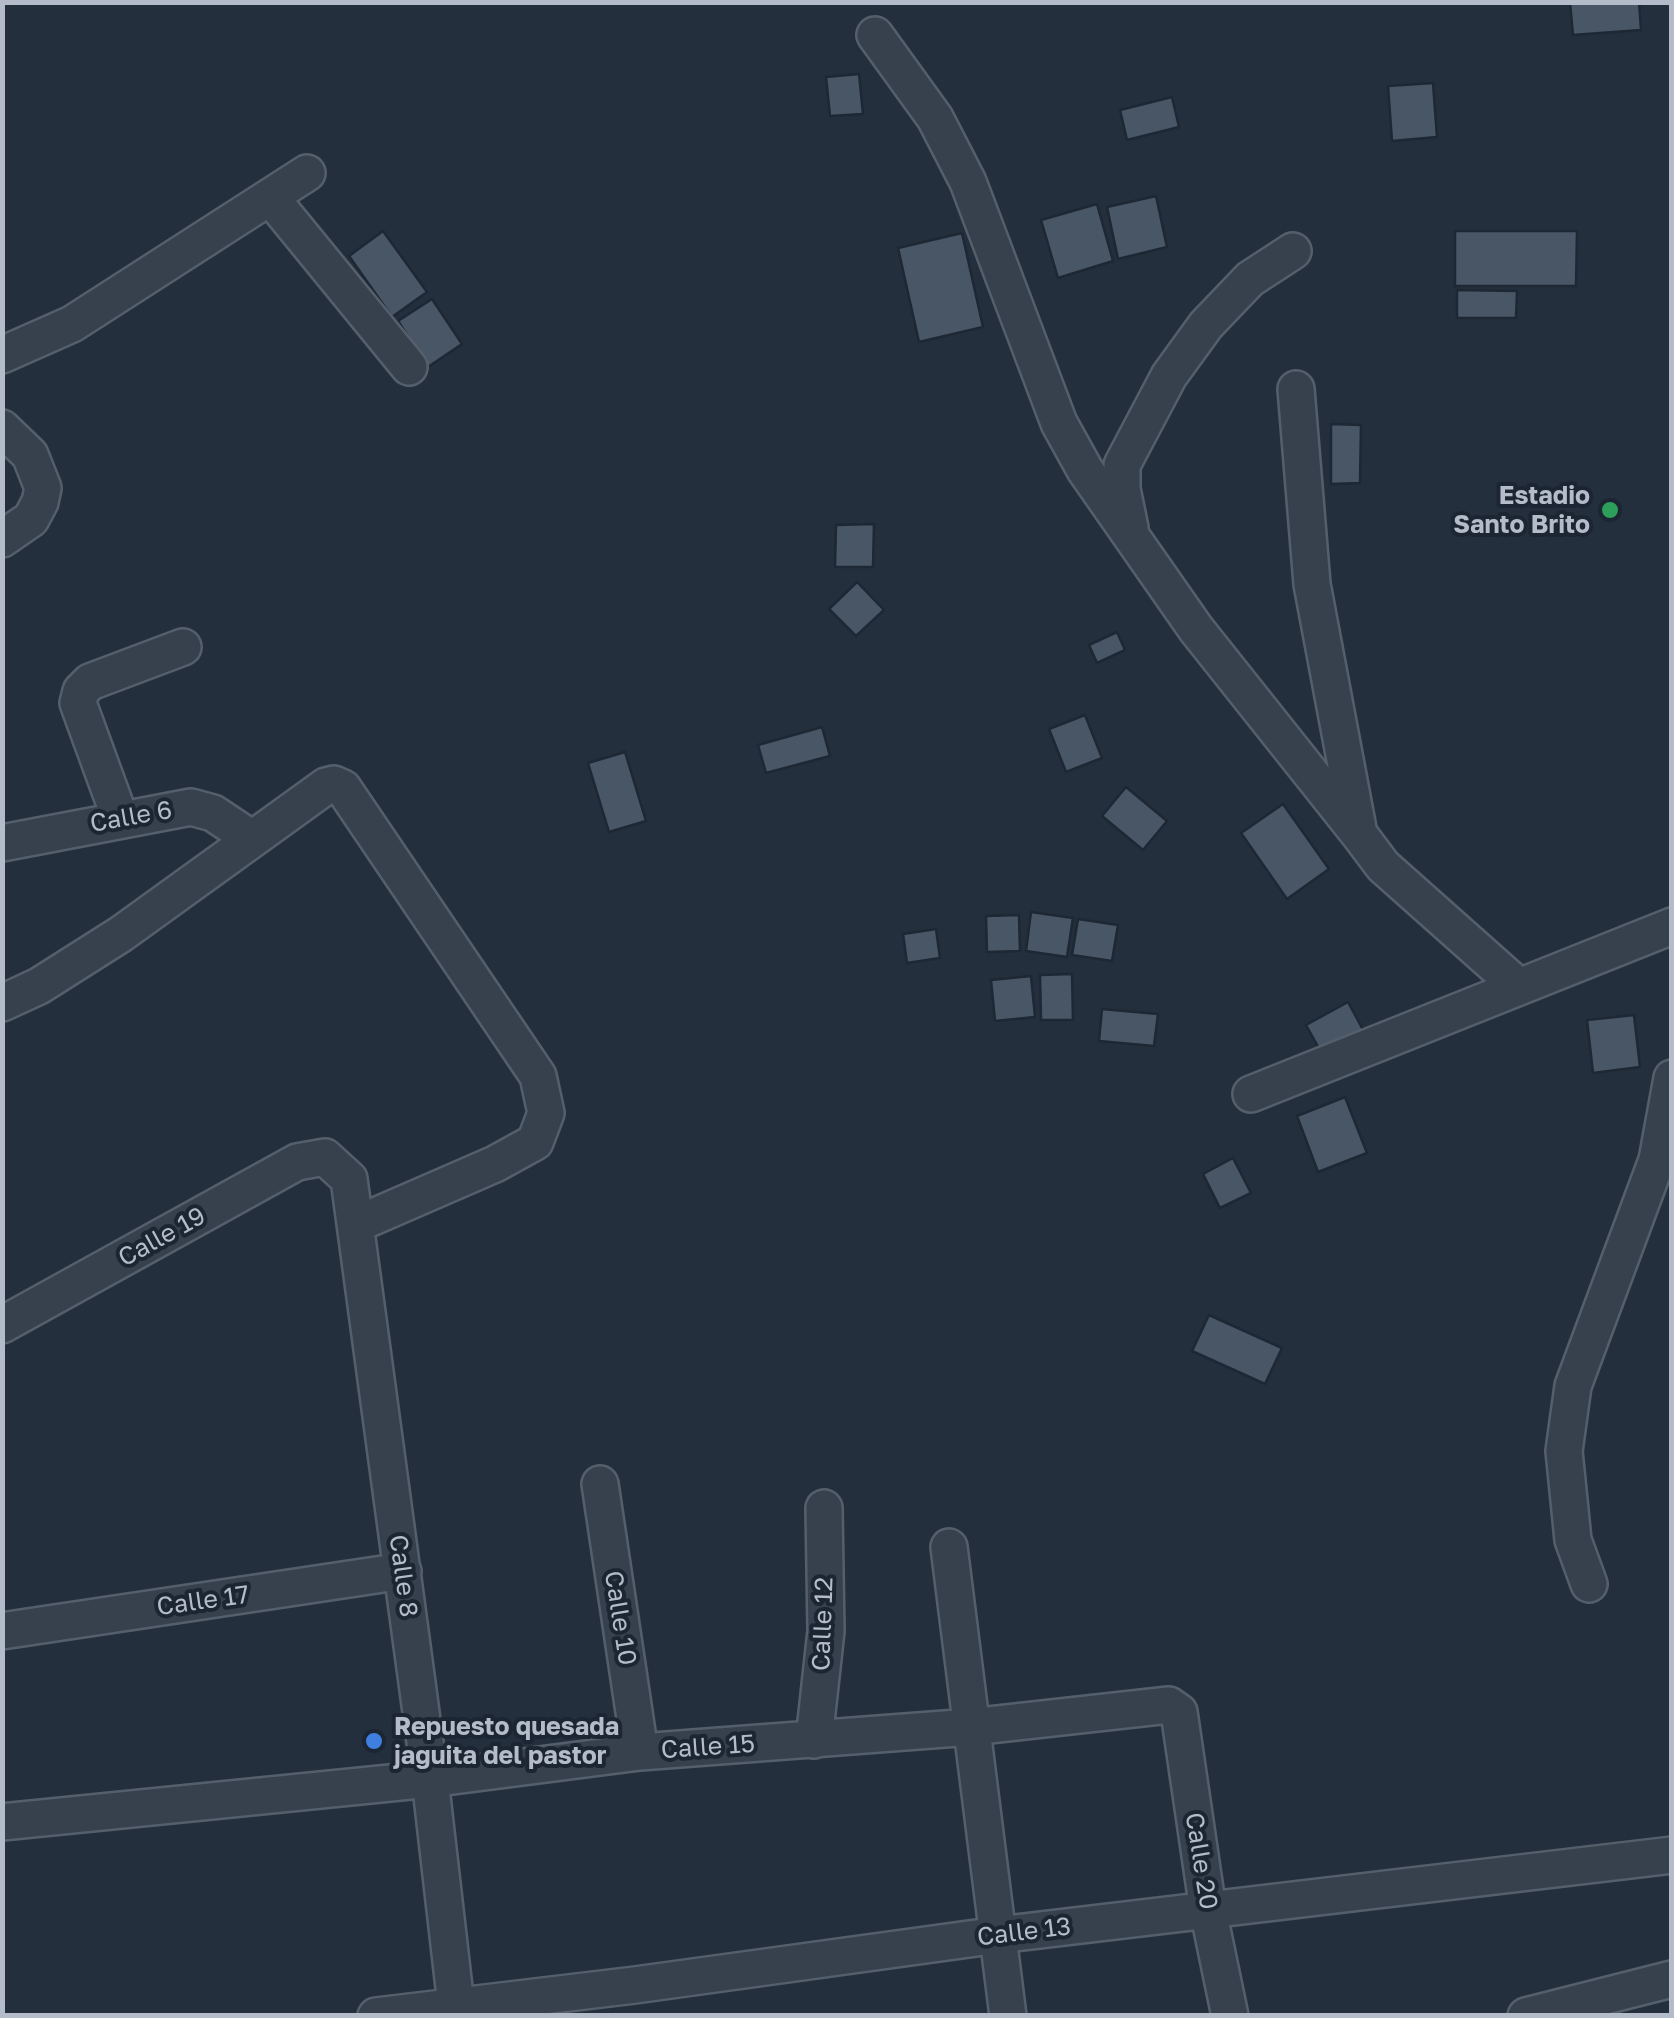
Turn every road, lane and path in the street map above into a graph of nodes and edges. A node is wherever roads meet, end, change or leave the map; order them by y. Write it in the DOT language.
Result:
graph roads {
  1 [pos="875,35"];
  2 [pos="307,173"];
  3 [pos="271,198"];
  4 [pos="1293,251"];
  5 [pos="2,355"];
  6 [pos="409,367"];
  7 [pos="1296,389"];
  8 [pos="2,428"];
  9 [pos="2,539"];
  10 [pos="1134,544"];
  11 [pos="183,647"];
  12 [pos="120,818"];
  13 [pos="1359,834"];
  14 [pos="252,840"];
  15 [pos="2,843"];
  16 [pos="1672,926"];
  17 [pos="1518,987"];
  18 [pos="2,1003"];
  19 [pos="1672,1078"];
  20 [pos="1251,1094"];
  21 [pos="324,1157"];
  22 [pos="357,1224"];
  23 [pos="2,1325"];
  24 [pos="600,1484"];
  25 [pos="824,1508"];
  26 [pos="948,1546"];
  27 [pos="403,1572"];
  28 [pos="1589,1584"];
  29 [pos="2,1631"];
  30 [pos="1175,1708"];
  31 [pos="971,1727"];
  32 [pos="814,1740"];
  33 [pos="640,1752"];
  34 [pos="430,1779"];
  35 [pos="2,1822"];
  36 [pos="1672,1854"];
  37 [pos="1208,1910"];
  38 [pos="998,1935"];
  39 [pos="1672,1979"];
  40 [pos="456,2005"];
  41 [pos="376,2016"];
  42 [pos="1008,2016"];
  43 [pos="1230,2016"];
  44 [pos="1526,2016"];
  1 -- 10 [label="street"];
  2 -- 3 [label="street"];
  3 -- 5 [label="street"];
  3 -- 6 [label="street"];
  4 -- 10 [label="street"];
  7 -- 13 [label="street"];
  8 -- 9 [label="street"];
  10 -- 13 [label="street"];
  11 -- 12 [label="street"];
  12 -- 14 [label="street, Calle 6"];
  12 -- 15 [label="street, Calle 6"];
  13 -- 17 [label="street"];
  14 -- 18 [label="street"];
  14 -- 22 [label="street"];
  16 -- 17 [label="street"];
  17 -- 20 [label="street"];
  19 -- 28 [label="street"];
  21 -- 22 [label="street, Calle 8"];
  21 -- 23 [label="street, Calle 19"];
  22 -- 27 [label="street, Calle 8"];
  24 -- 33 [label="street, Calle 10"];
  25 -- 32 [label="street, Calle 12"];
  26 -- 31 [label="street"];
  27 -- 29 [label="street, Calle 17"];
  27 -- 34 [label="street, Calle 8"];
  30 -- 31 [label="street, Calle 15"];
  30 -- 37 [label="street, Calle 20"];
  31 -- 32 [label="street, Calle 15"];
  31 -- 38 [label="street"];
  32 -- 33 [label="street, Calle 15"];
  33 -- 34 [label="street, Calle 15"];
  34 -- 35 [label="street, Calle 15"];
  34 -- 40 [label="street, Calle 8"];
  36 -- 37 [label="street, Calle 13"];
  37 -- 38 [label="street, Calle 13"];
  37 -- 43 [label="street, Calle 20"];
  38 -- 40 [label="street, Calle 13"];
  38 -- 42 [label="street"];
  39 -- 44 [label="street"];
  40 -- 41 [label="street, Calle 13"];
}
